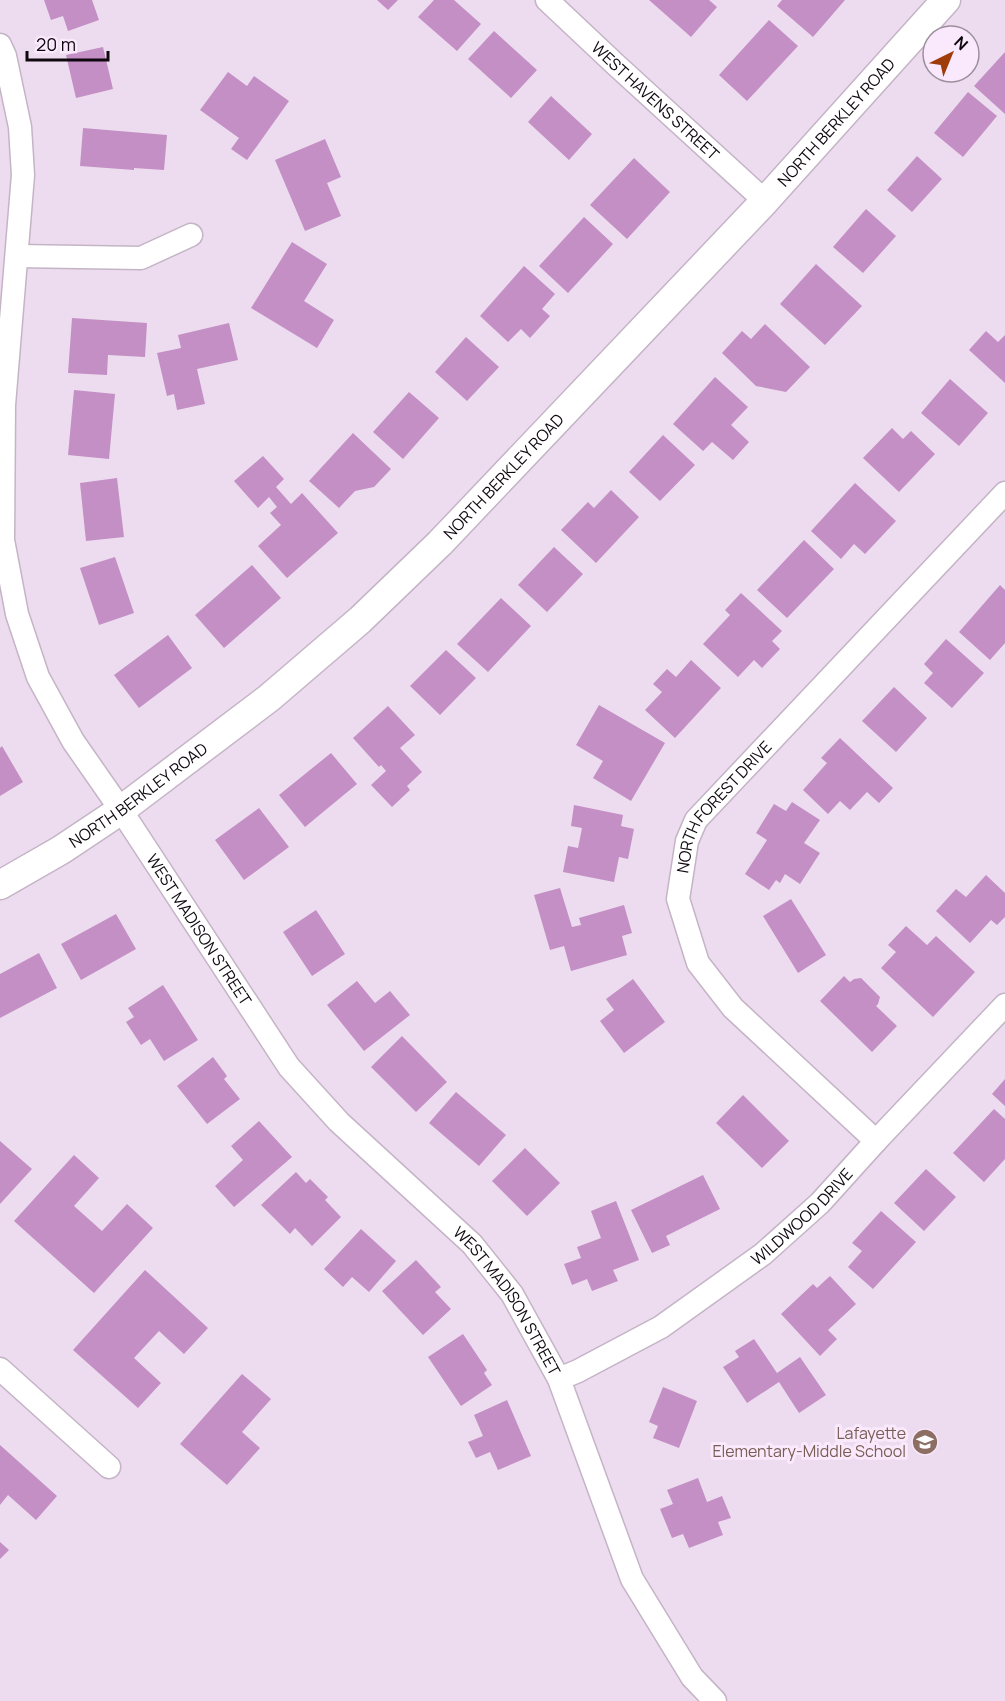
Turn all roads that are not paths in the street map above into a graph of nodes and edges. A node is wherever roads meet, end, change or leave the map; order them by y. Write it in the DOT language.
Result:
graph roads {
  1 [pos="548,0"];
  2 [pos="946,0"];
  3 [pos="0,45"];
  4 [pos="765,201"];
  5 [pos="191,236"];
  6 [pos="17,256"];
  7 [pos="1005,493"];
  8 [pos="121,810"];
  9 [pos="0,885"];
  10 [pos="1005,1005"];
  11 [pos="876,1141"];
  12 [pos="0,1369"];
  13 [pos="559,1379"];
  14 [pos="109,1467"];
  15 [pos="715,1701"];
  1 -- 4 [label="street, WEST HAVENS STREET"];
  2 -- 4 [label="street, NORTH BERKLEY ROAD"];
  3 -- 6 [label="street, WEST MADISON STREET"];
  4 -- 8 [label="street, NORTH BERKLEY ROAD"];
  5 -- 6 [label="street"];
  6 -- 8 [label="street, WEST MADISON STREET"];
  7 -- 11 [label="street, NORTH FOREST DRIVE"];
  8 -- 9 [label="street, NORTH BERKLEY ROAD"];
  8 -- 13 [label="street, WEST MADISON STREET"];
  10 -- 11 [label="street, WILDWOOD DRIVE"];
  11 -- 13 [label="street, WILDWOOD DRIVE"];
  12 -- 14 [label="street"];
  13 -- 15 [label="street, WEST MADISON STREET"];
}
